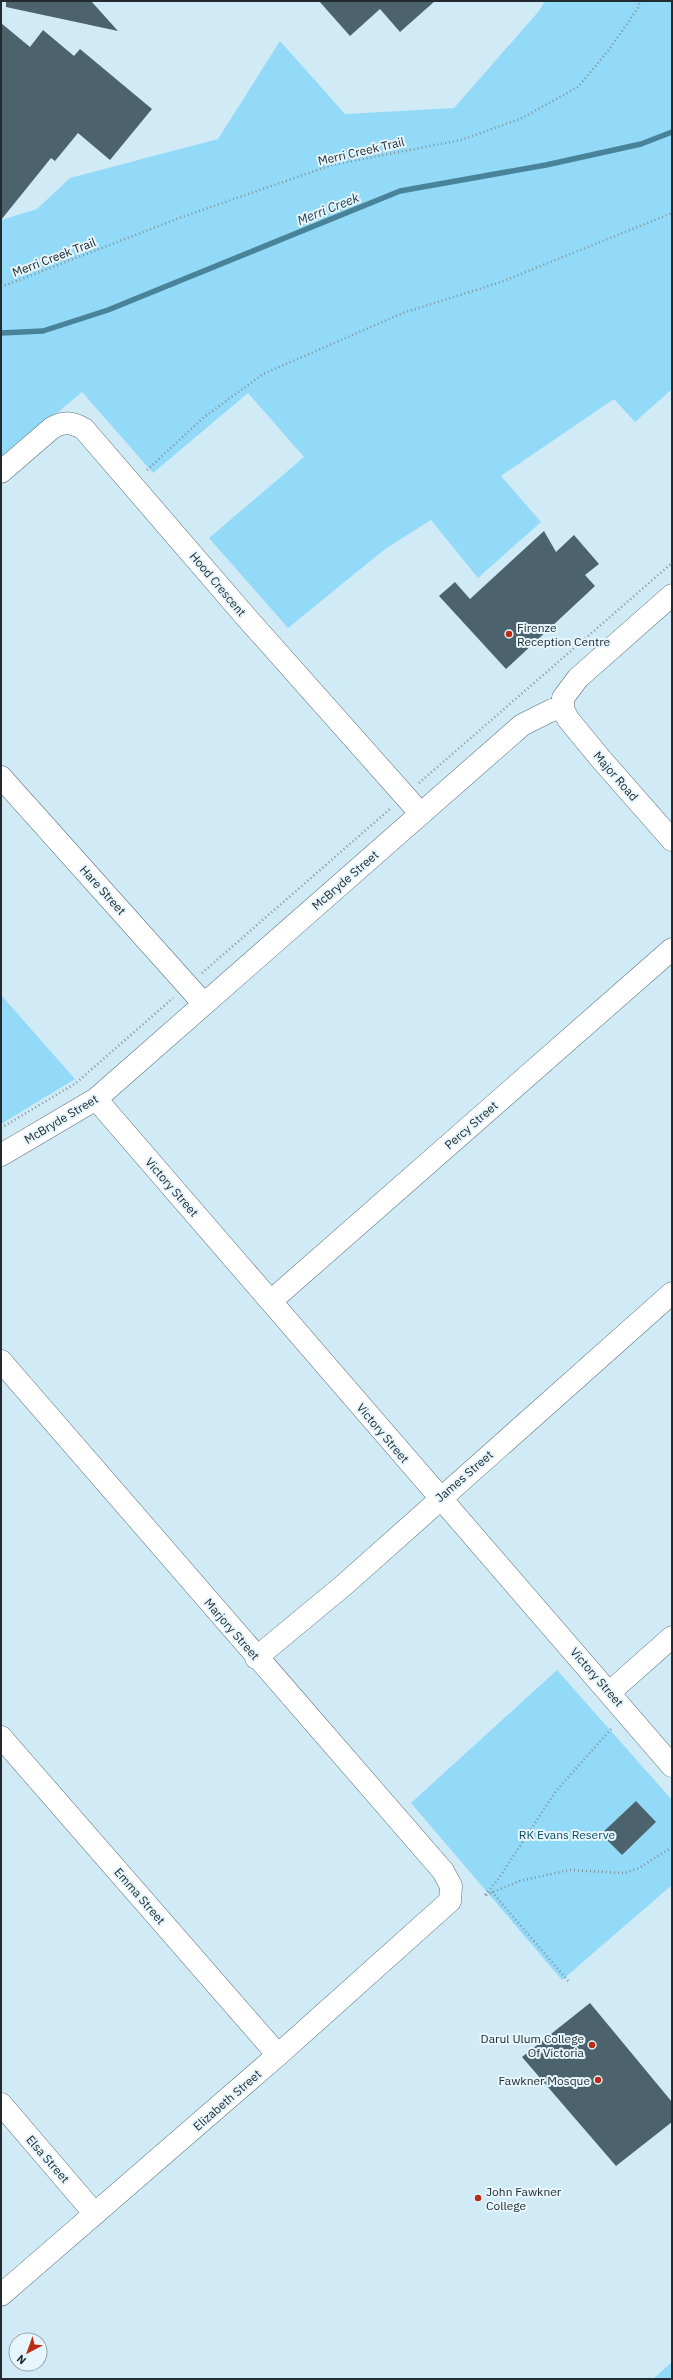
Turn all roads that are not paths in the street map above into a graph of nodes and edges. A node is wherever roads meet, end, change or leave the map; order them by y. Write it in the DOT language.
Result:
graph roads {
  1 [pos="1,472"];
  2 [pos="672,595"];
  3 [pos="563,709"];
  4 [pos="1,777"];
  5 [pos="421,814"];
  6 [pos="672,840"];
  7 [pos="672,949"];
  8 [pos="204,1004"];
  9 [pos="96,1099"];
  10 [pos="1,1155"];
  11 [pos="672,1293"];
  12 [pos="270,1301"];
  13 [pos="1,1361"];
  14 [pos="439,1498"];
  15 [pos="672,1637"];
  16 [pos="256,1658"];
  17 [pos="610,1692"];
  18 [pos="1,1737"];
  19 [pos="672,1766"];
  20 [pos="450,1901"];
  21 [pos="278,2055"];
  22 [pos="1,2104"];
  23 [pos="95,2214"];
  24 [pos="1,2295"];
  1 -- 5 [label="street, Hood Crescent"];
  2 -- 3 [label="street"];
  3 -- 5 [label="street, McBryde Street"];
  3 -- 6 [label="street, Major Road"];
  4 -- 8 [label="street, Hare Street"];
  5 -- 8 [label="street, McBryde Street"];
  7 -- 12 [label="street, Percy Street"];
  8 -- 9 [label="street, McBryde Street"];
  9 -- 10 [label="street, McBryde Street"];
  9 -- 12 [label="street, Victory Street"];
  11 -- 14 [label="street, James Street"];
  12 -- 14 [label="street, Victory Street"];
  13 -- 16 [label="street, Marjory Street"];
  14 -- 16 [label="street, James Street"];
  14 -- 17 [label="street, Victory Street"];
  15 -- 17 [label="street"];
  16 -- 20 [label="street, Marjory Street"];
  17 -- 19 [label="street, Victory Street"];
  18 -- 21 [label="street, Emma Street"];
  20 -- 21 [label="street, Elizabeth Street"];
  21 -- 23 [label="street, Elizabeth Street"];
  22 -- 23 [label="street, Elsa Street"];
  23 -- 24 [label="street, Elizabeth Street"];
}
